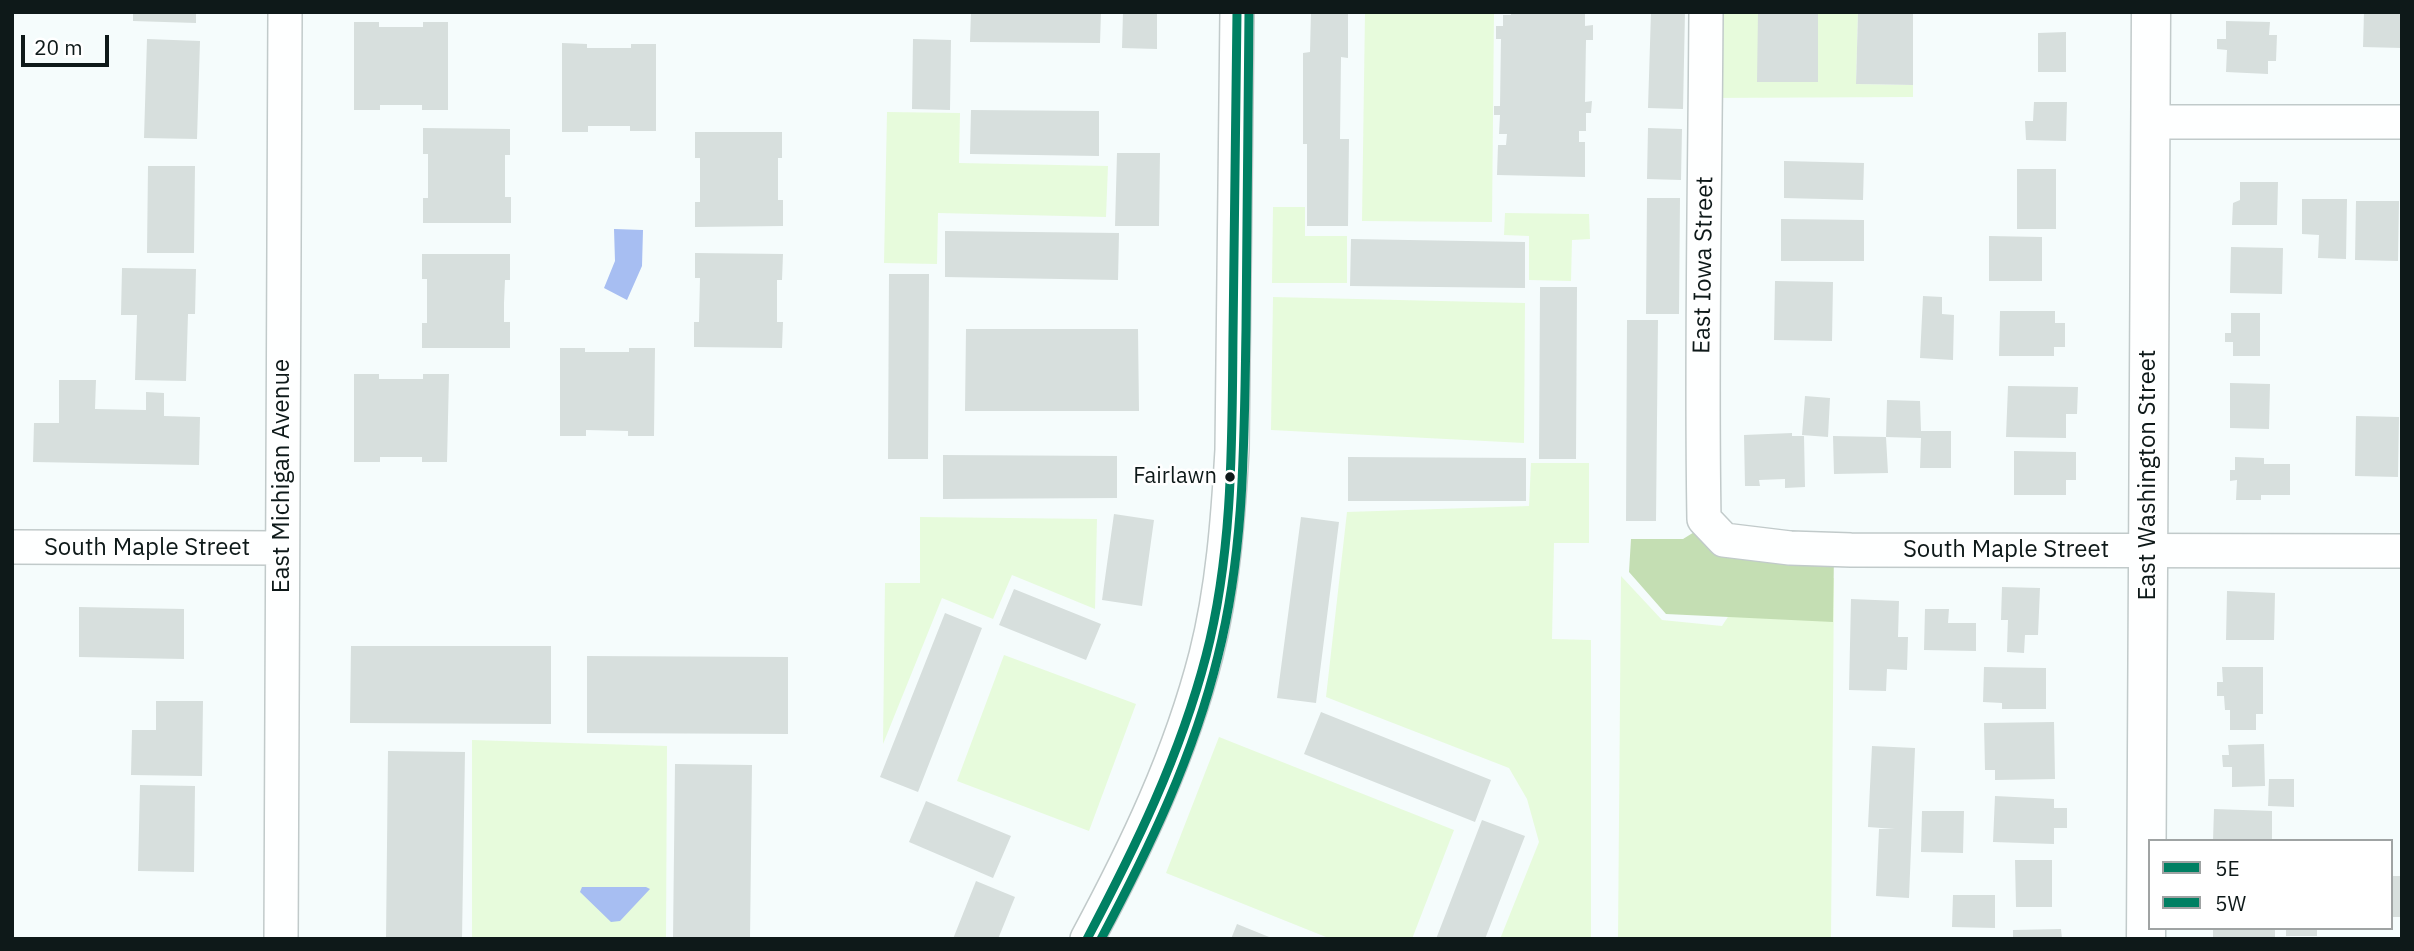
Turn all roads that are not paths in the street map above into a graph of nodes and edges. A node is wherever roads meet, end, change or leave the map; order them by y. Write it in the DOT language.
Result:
graph roads {
  1 [pos="285,12"];
  2 [pos="1237,12"];
  3 [pos="1706,12"];
  4 [pos="2151,12"];
  5 [pos="2150,122"];
  6 [pos="2402,122"];
  7 [pos="1704,519"];
  8 [pos="12,547"];
  9 [pos="282,548"];
  10 [pos="2147,549"];
  11 [pos="2402,551"];
  12 [pos="281,939"];
  13 [pos="1087,939"];
  14 [pos="2146,939"];
  1 -- 9 [label="street, East Michigan Avenue"];
  2 -- 13 [label="street"];
  3 -- 7 [label="street, East Iowa Street"];
  4 -- 5 [label="main road, East Washington Street"];
  5 -- 6 [label="street"];
  5 -- 10 [label="main road, East Washington Street"];
  7 -- 10 [label="street, South Maple Street"];
  8 -- 9 [label="street, South Maple Street"];
  9 -- 12 [label="street, East Michigan Avenue"];
  10 -- 11 [label="street, South Maple Street"];
  10 -- 14 [label="main road, East Washington Street"];
}
